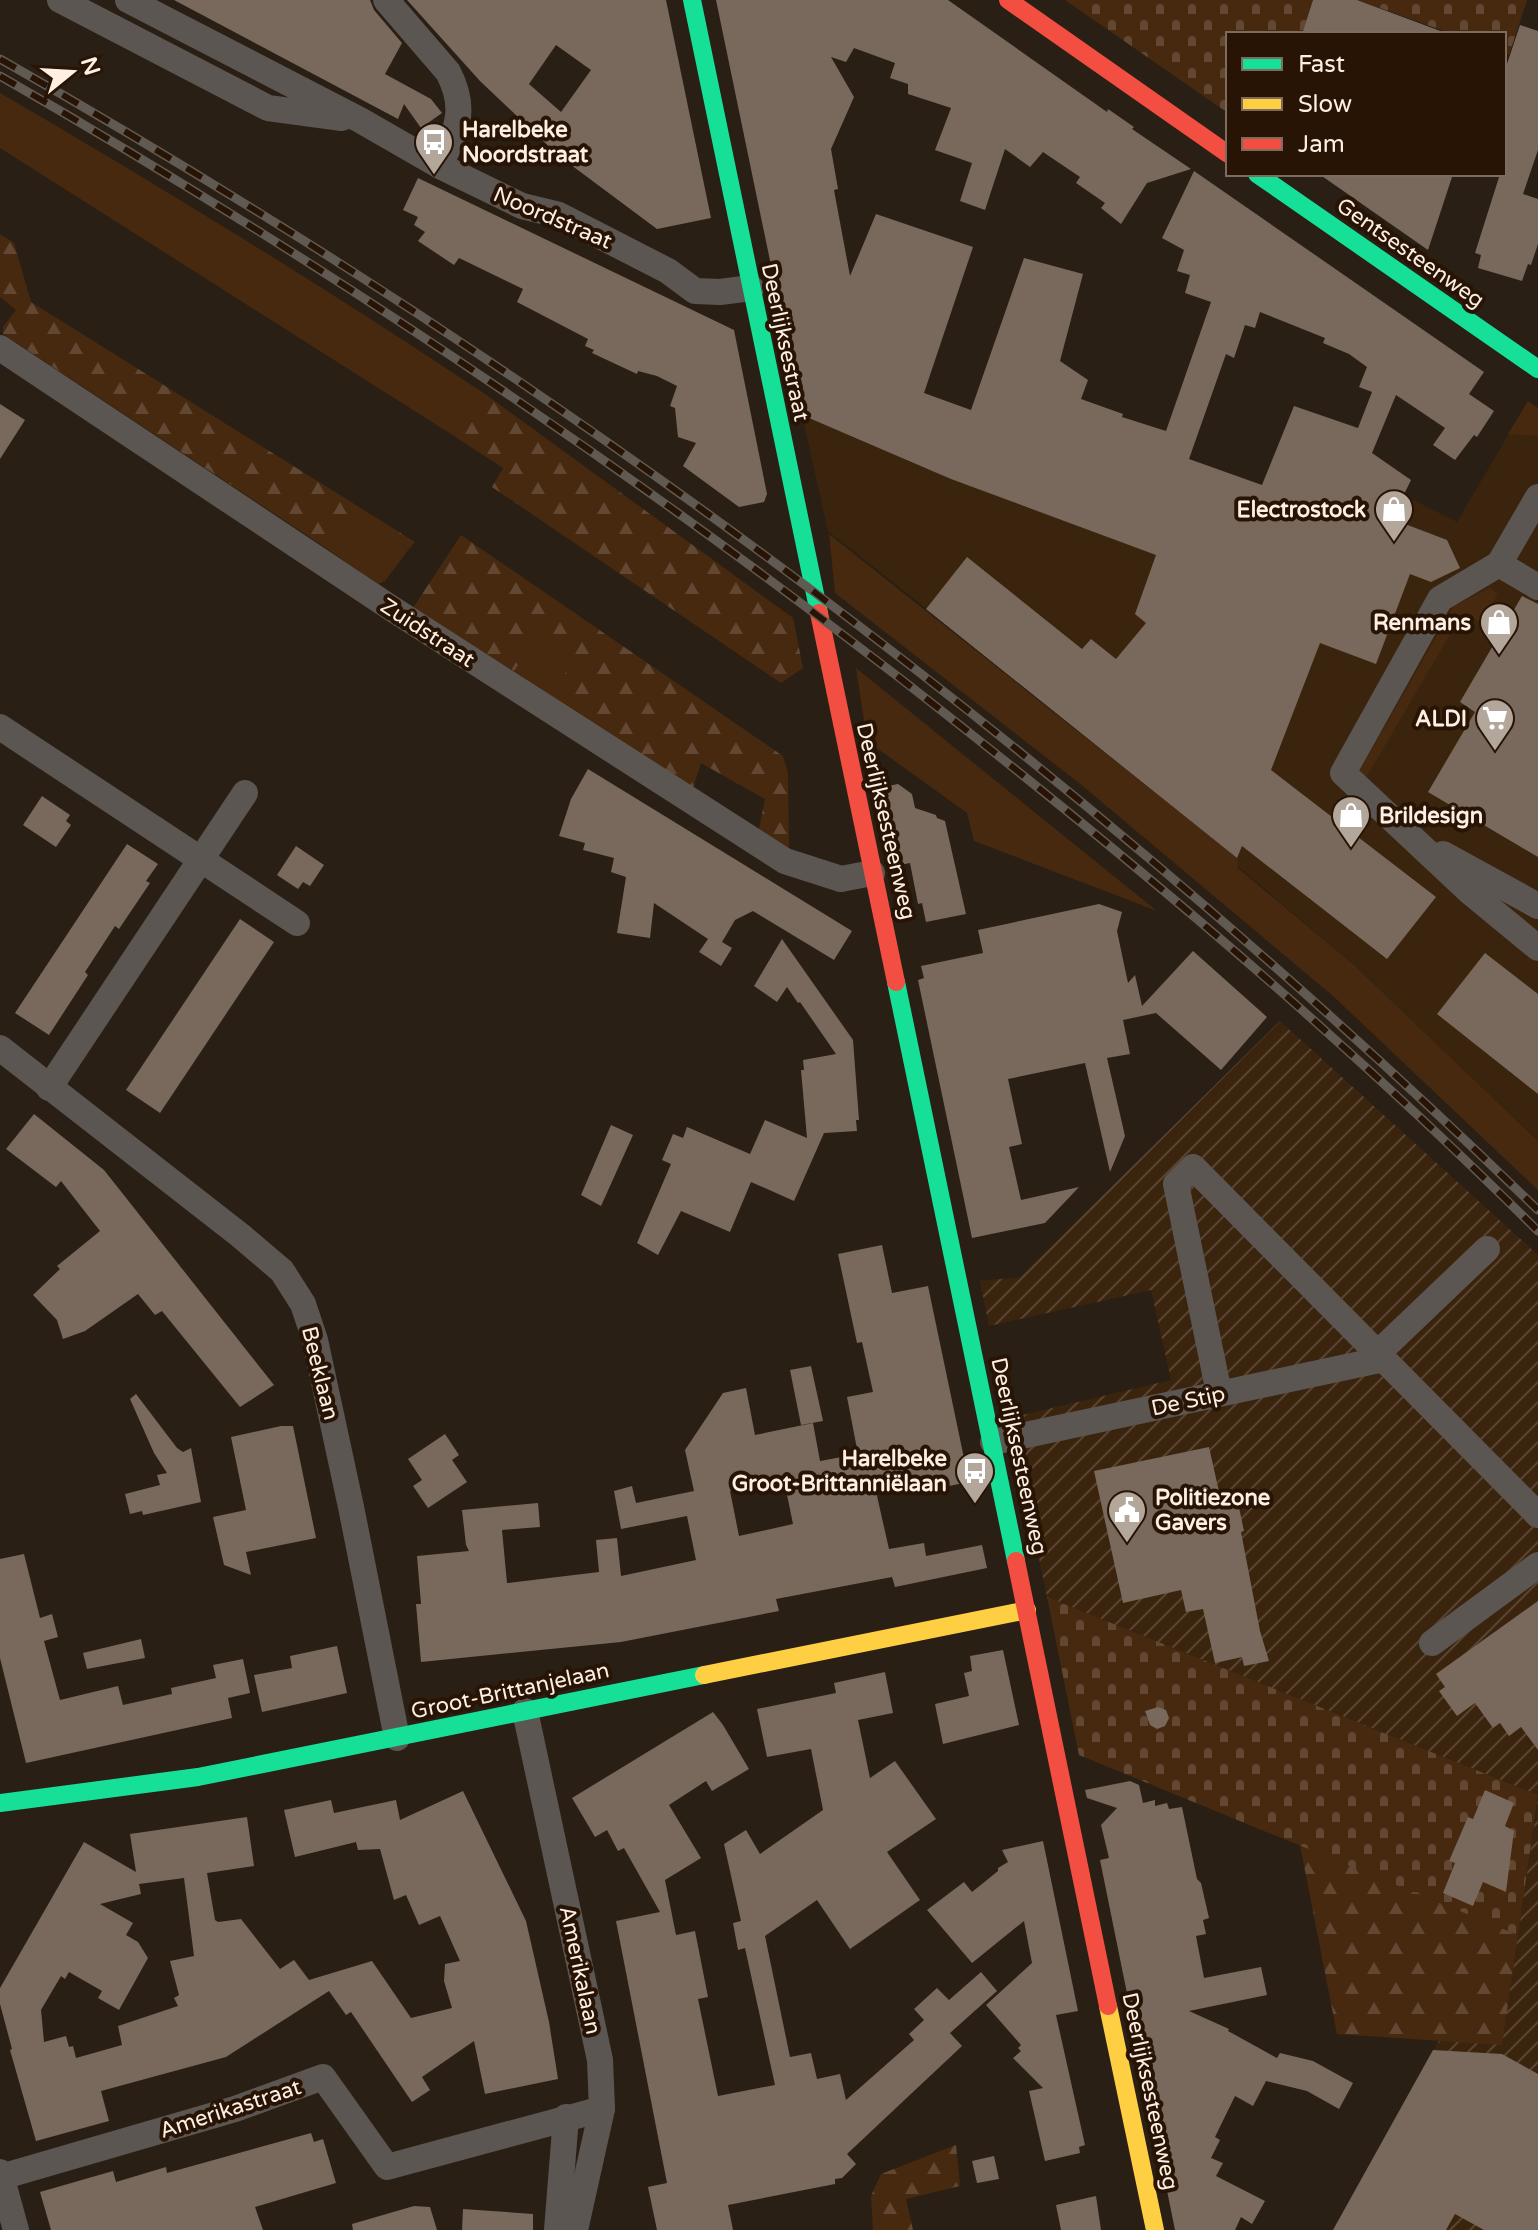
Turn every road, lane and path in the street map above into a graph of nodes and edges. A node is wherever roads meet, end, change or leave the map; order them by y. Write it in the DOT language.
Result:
graph roads {
  1 [pos="60,0"];
  2 [pos="128,0"];
  3 [pos="386,0"];
  4 [pos="692,0"];
  5 [pos="1008,0"];
  6 [pos="360,120"];
  7 [pos="1226,153"];
  8 [pos="440,166"];
  9 [pos="1260,176"];
  10 [pos="751,288"];
  11 [pos="0,348"];
  12 [pos="1537,367"];
  13 [pos="1538,497"];
  14 [pos="1499,564"];
  15 [pos="1538,587"];
  16 [pos="834,693"];
  17 [pos="2,734"];
  18 [pos="245,793"];
  19 [pos="1408,835"];
  20 [pos="201,859"];
  21 [pos="872,873"];
  22 [pos="1538,906"];
  23 [pos="297,923"];
  24 [pos="1538,948"];
  25 [pos="0,1048"];
  26 [pos="49,1088"];
  27 [pos="1487,1249"];
  28 [pos="1381,1356"];
  29 [pos="1219,1393"];
  30 [pos="993,1442"];
  31 [pos="1538,1515"];
  32 [pos="1538,1565"];
  33 [pos="1027,1610"];
  34 [pos="1432,1643"];
  35 [pos="525,1711"];
  36 [pos="397,1738"];
  37 [pos="0,1803"];
  38 [pos="602,2109"];
  39 [pos="566,2117"];
  40 [pos="1,2174"];
  41 [pos="16,2230"];
  42 [pos="557,2230"];
  43 [pos="575,2230"];
  44 [pos="1155,2230"];
  1 -- 6 [label="street, Noordstraat"];
  2 -- 6 [label="street, Noordstraat"];
  3 -- 8 [label="street"];
  4 -- 10 [label="main road, Deerlijksestraat"];
  5 -- 7 [label="main road"];
  6 -- 8 [label="street, Noordstraat"];
  8 -- 10 [label="street, Noordstraat"];
  9 -- 12 [label="main road, Gentsesteenweg"];
  10 -- 16 [label="main road, Deerlijksestraat"];
  11 -- 21 [label="street, Zuidstraat"];
  13 -- 14 [label="street"];
  14 -- 15 [label="street"];
  14 -- 19 [label="street"];
  16 -- 21 [label="main road, Deerlijksesteenweg"];
  17 -- 20 [label="street"];
  18 -- 20 [label="street"];
  19 -- 22 [label="street"];
  19 -- 24 [label="street"];
  20 -- 23 [label="street"];
  20 -- 26 [label="street"];
  21 -- 30 [label="main road, Deerlijksesteenweg"];
  25 -- 26 [label="street, Beeklaan"];
  26 -- 36 [label="street, Beeklaan"];
  27 -- 28 [label="street"];
  28 -- 29 [label="street, De Stip"];
  28 -- 29 [label="street"];
  28 -- 31 [label="street"];
  29 -- 30 [label="street, De Stip"];
  30 -- 33 [label="main road, Deerlijksesteenweg"];
  32 -- 34 [label="street"];
  33 -- 35 [label="main road, Groot-Brittanjelaan"];
  33 -- 44 [label="main road, Deerlijksesteenweg"];
  35 -- 36 [label="main road, Groot-Brittanjelaan"];
  35 -- 38 [label="street, Amerikalaan"];
  36 -- 37 [label="main road, Groot-Brittanjelaan"];
  38 -- 39 [label="street, Amerikastraat"];
  38 -- 43 [label="street, Amerikalaan"];
  39 -- 40 [label="street, Amerikastraat"];
  39 -- 42 [label="street"];
  40 -- 41 [label="street"];
}
